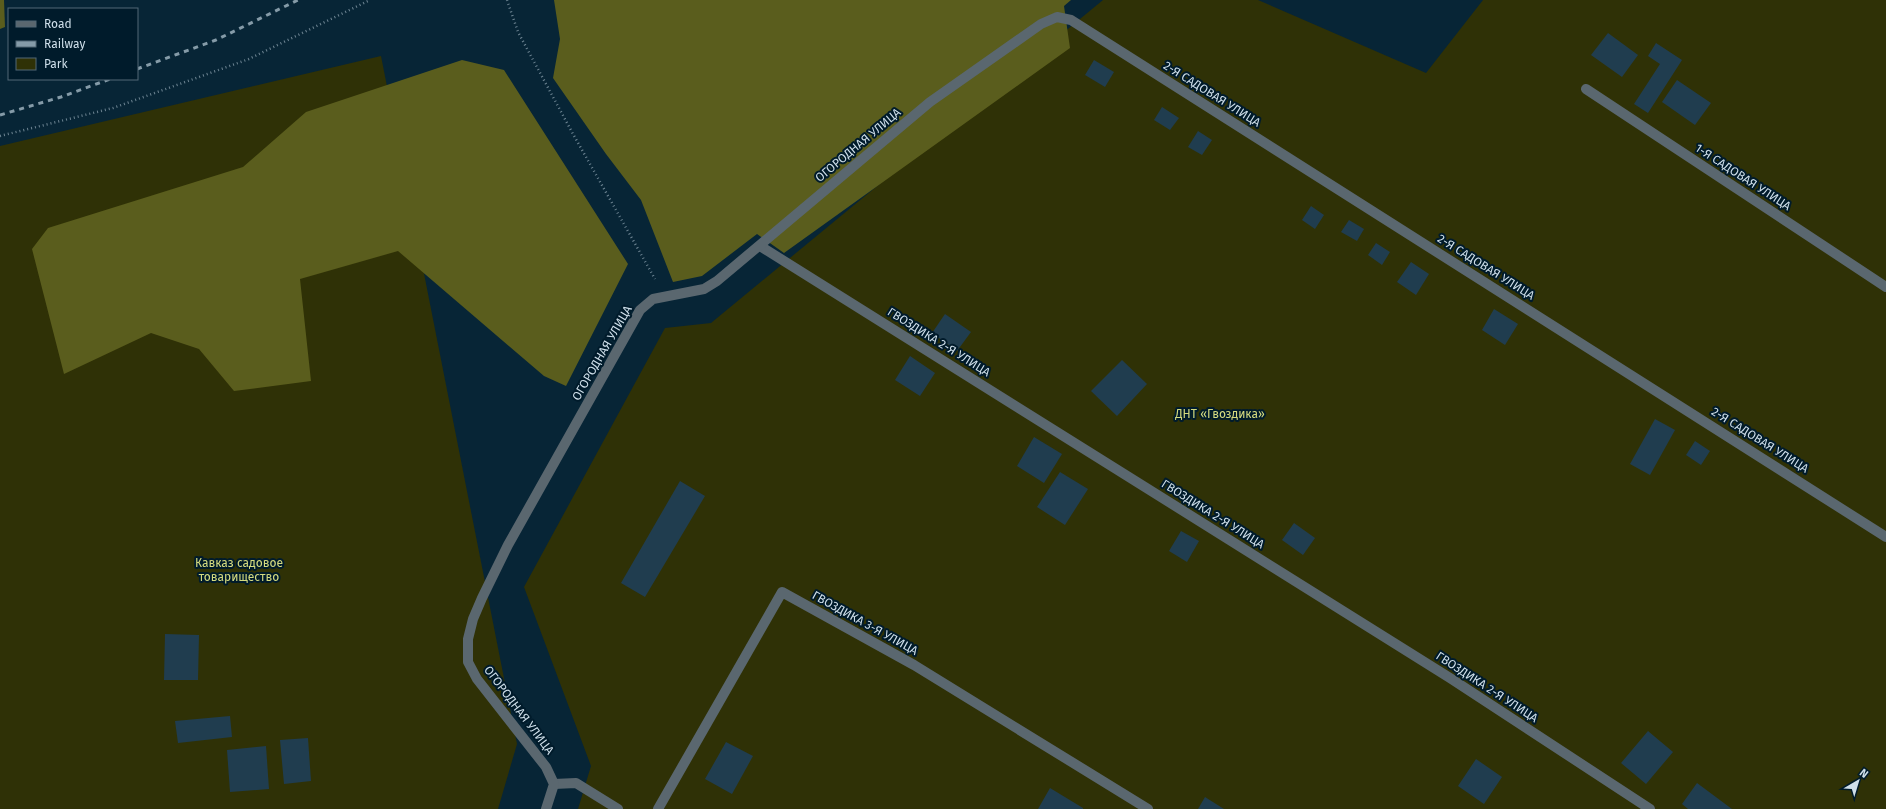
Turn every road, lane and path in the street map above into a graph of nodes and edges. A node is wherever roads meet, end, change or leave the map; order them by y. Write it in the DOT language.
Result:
graph roads {
  1 [pos="370,0"];
  2 [pos="507,0"];
  3 [pos="1071,20"];
  4 [pos="1586,89"];
  5 [pos="0,136"];
  6 [pos="760,246"];
  7 [pos="1886,287"];
  8 [pos="665,296"];
  9 [pos="1886,537"];
  10 [pos="554,784"];
  11 [pos="546,809"];
  12 [pos="618,809"];
  13 [pos="658,809"];
  14 [pos="1148,809"];
  15 [pos="1650,809"];
  1 -- 5 [label="path"];
  2 -- 8 [label="path"];
  3 -- 6 [label="street, ОГОРОДНАЯ УЛИЦА"];
  3 -- 9 [label="street, 2-Я САДОВАЯ УЛИЦА"];
  4 -- 7 [label="street, 1-Я САДОВАЯ УЛИЦА"];
  6 -- 8 [label="street, ОГОРОДНАЯ УЛИЦА"];
  6 -- 15 [label="street, ГВОЗДИКА 2-Я УЛИЦА"];
  8 -- 10 [label="street, ОГОРОДНАЯ УЛИЦА"];
  10 -- 11 [label="street"];
  10 -- 12 [label="street"];
  13 -- 14 [label="street, ГВОЗДИКА 3-Я УЛИЦА"];
}
